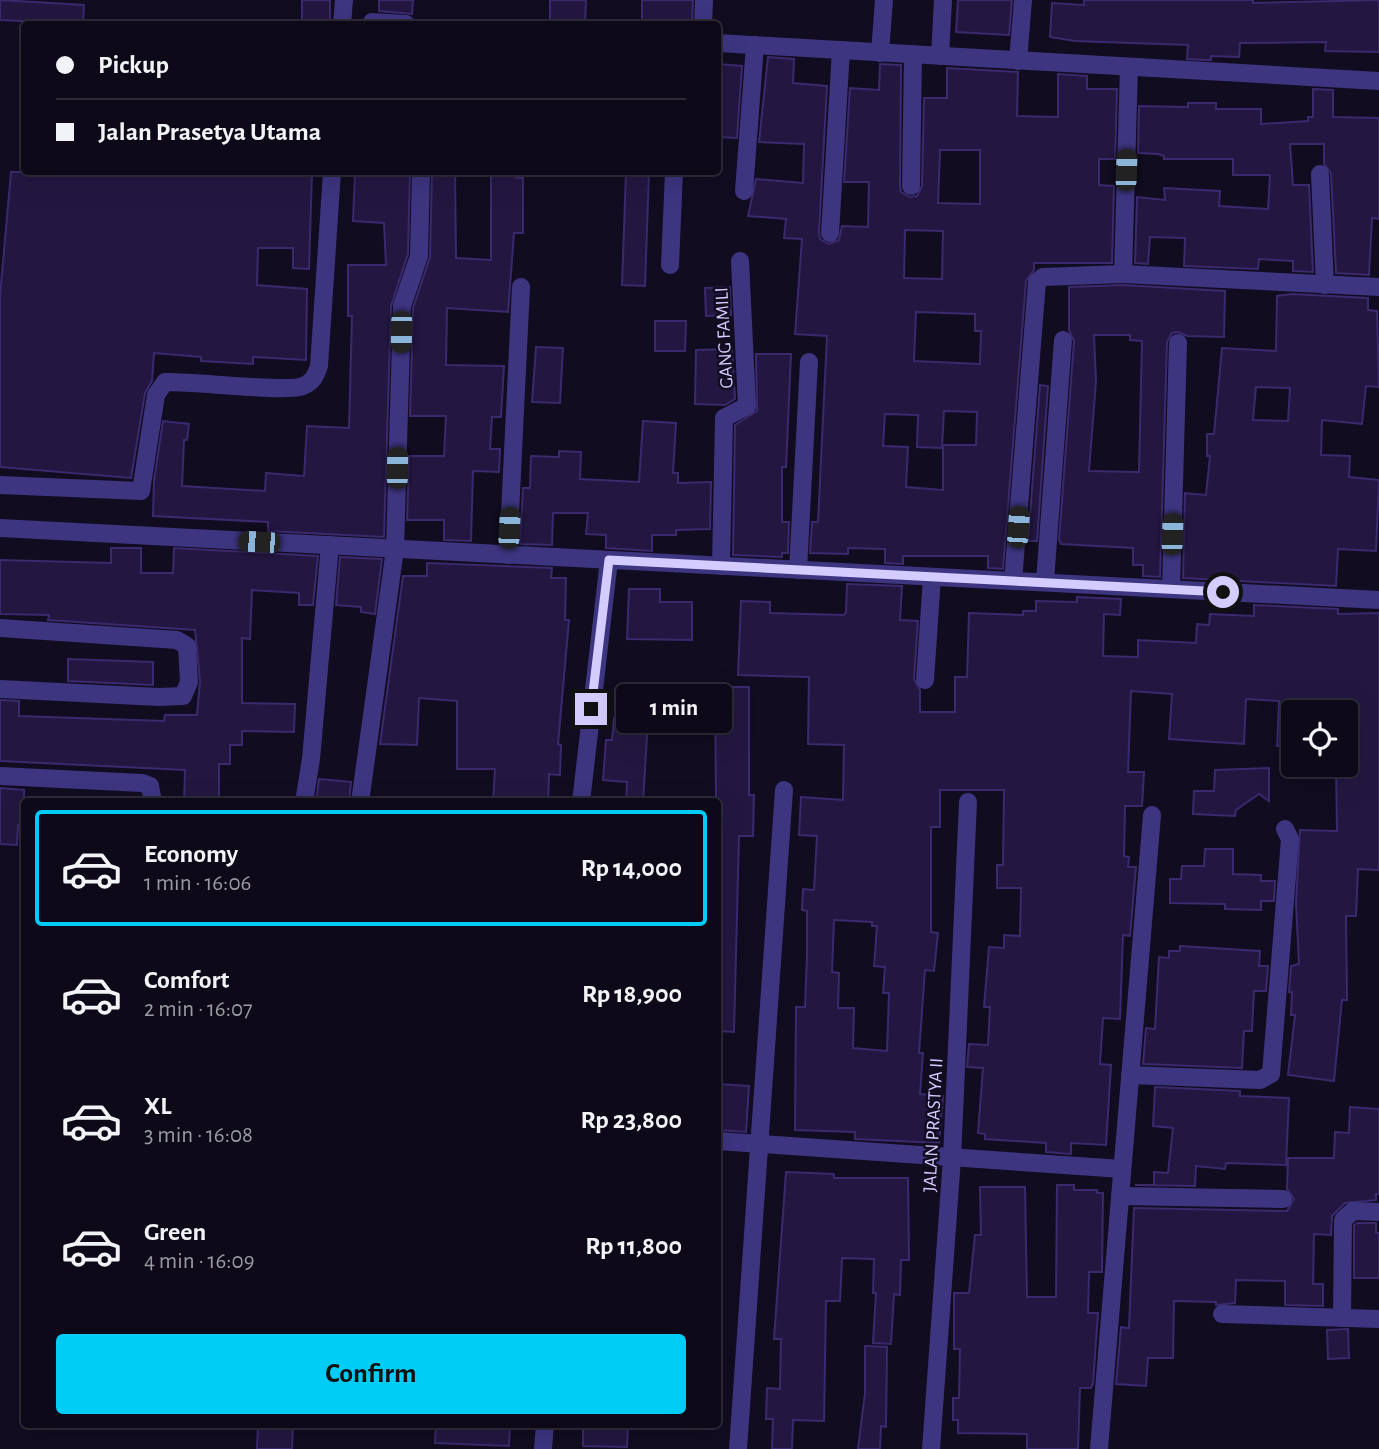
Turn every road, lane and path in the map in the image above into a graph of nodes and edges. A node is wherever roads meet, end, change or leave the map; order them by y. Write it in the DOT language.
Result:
graph roads {
  1 [pos="344,0"];
  2 [pos="704,0"];
  3 [pos="884,0"];
  4 [pos="943,0"];
  5 [pos="1023,0"];
  6 [pos="342,21"];
  7 [pos="703,21"];
  8 [pos="721,43"];
  9 [pos="755,45"];
  10 [pos="842,50"];
  11 [pos="880,53"];
  12 [pos="913,54"];
  13 [pos="940,56"];
  14 [pos="1018,61"];
  15 [pos="1129,67"];
  16 [pos="1379,81"];
  17 [pos="1320,174"];
  18 [pos="332,175"];
  19 [pos="421,175"];
  20 [pos="674,175"];
  21 [pos="911,186"];
  22 [pos="744,191"];
  23 [pos="830,233"];
  24 [pos="740,261"];
  25 [pos="670,265"];
  26 [pos="1123,274"];
  27 [pos="1325,285"];
  28 [pos="520,287"];
  29 [pos="1379,287"];
  30 [pos="1063,340"];
  31 [pos="1178,343"];
  32 [pos="808,362"];
  33 [pos="0,485"];
  34 [pos="0,528"];
  35 [pos="330,545"];
  36 [pos="395,548"];
  37 [pos="508,555"];
  38 [pos="609,560"];
  39 [pos="721,566"];
  40 [pos="798,570"];
  41 [pos="932,577"];
  42 [pos="1013,581"];
  43 [pos="1045,581"];
  44 [pos="1171,589"];
  45 [pos="1379,600"];
  46 [pos="0,628"];
  47 [pos="925,680"];
  48 [pos="0,689"];
  49 [pos="0,776"];
  50 [pos="784,790"];
  51 [pos="152,798"];
  52 [pos="305,798"];
  53 [pos="361,798"];
  54 [pos="581,798"];
  55 [pos="968,802"];
  56 [pos="1152,815"];
  57 [pos="1285,828"];
  58 [pos="1130,1075"];
  59 [pos="721,1141"];
  60 [pos="759,1144"];
  61 [pos="952,1157"];
  62 [pos="1122,1169"];
  63 [pos="1120,1196"];
  64 [pos="1283,1199"];
  65 [pos="1379,1212"];
  66 [pos="1222,1314"];
  67 [pos="1342,1318"];
  68 [pos="1379,1320"];
  69 [pos="545,1428"];
  70 [pos="543,1449"];
  71 [pos="738,1449"];
  72 [pos="931,1449"];
  73 [pos="1099,1449"];
  1 -- 6 [label="street"];
  2 -- 7 [label="street"];
  3 -- 11 [label="street"];
  4 -- 13 [label="street"];
  5 -- 14 [label="street"];
  8 -- 9 [label="street"];
  9 -- 10 [label="street"];
  9 -- 22 [label="street"];
  10 -- 11 [label="street"];
  10 -- 23 [label="street"];
  11 -- 12 [label="street"];
  12 -- 13 [label="street"];
  12 -- 21 [label="street"];
  13 -- 14 [label="street"];
  14 -- 15 [label="street"];
  15 -- 16 [label="street"];
  15 -- 26 [label="street"];
  17 -- 27 [label="street"];
  18 -- 33 [label="street"];
  19 -- 36 [label="street"];
  20 -- 25 [label="street"];
  24 -- 39 [label="street, GANG FAMILI"];
  26 -- 27 [label="street"];
  26 -- 42 [label="street"];
  27 -- 29 [label="street"];
  28 -- 37 [label="street"];
  30 -- 43 [label="street"];
  31 -- 44 [label="street"];
  32 -- 40 [label="street"];
  34 -- 35 [label="street"];
  35 -- 36 [label="street"];
  35 -- 52 [label="street"];
  36 -- 37 [label="street"];
  36 -- 53 [label="street"];
  37 -- 38 [label="street"];
  38 -- 39 [label="street"];
  38 -- 54 [label="street"];
  39 -- 40 [label="street"];
  40 -- 41 [label="street"];
  41 -- 42 [label="street"];
  41 -- 47 [label="street"];
  42 -- 43 [label="street"];
  43 -- 44 [label="street"];
  44 -- 45 [label="street"];
  46 -- 48 [label="street"];
  49 -- 51 [label="street"];
  50 -- 60 [label="street"];
  55 -- 61 [label="street, JALAN PRASTYA II"];
  56 -- 58 [label="street"];
  57 -- 58 [label="street"];
  58 -- 62 [label="street"];
  59 -- 60 [label="street"];
  60 -- 61 [label="street"];
  60 -- 71 [label="street"];
  61 -- 62 [label="street"];
  61 -- 72 [label="street, JALAN PRASTYA II"];
  62 -- 63 [label="street"];
  63 -- 64 [label="street"];
  63 -- 73 [label="street"];
  65 -- 67 [label="street"];
  66 -- 67 [label="street"];
  67 -- 68 [label="street"];
  69 -- 70 [label="street"];
}
